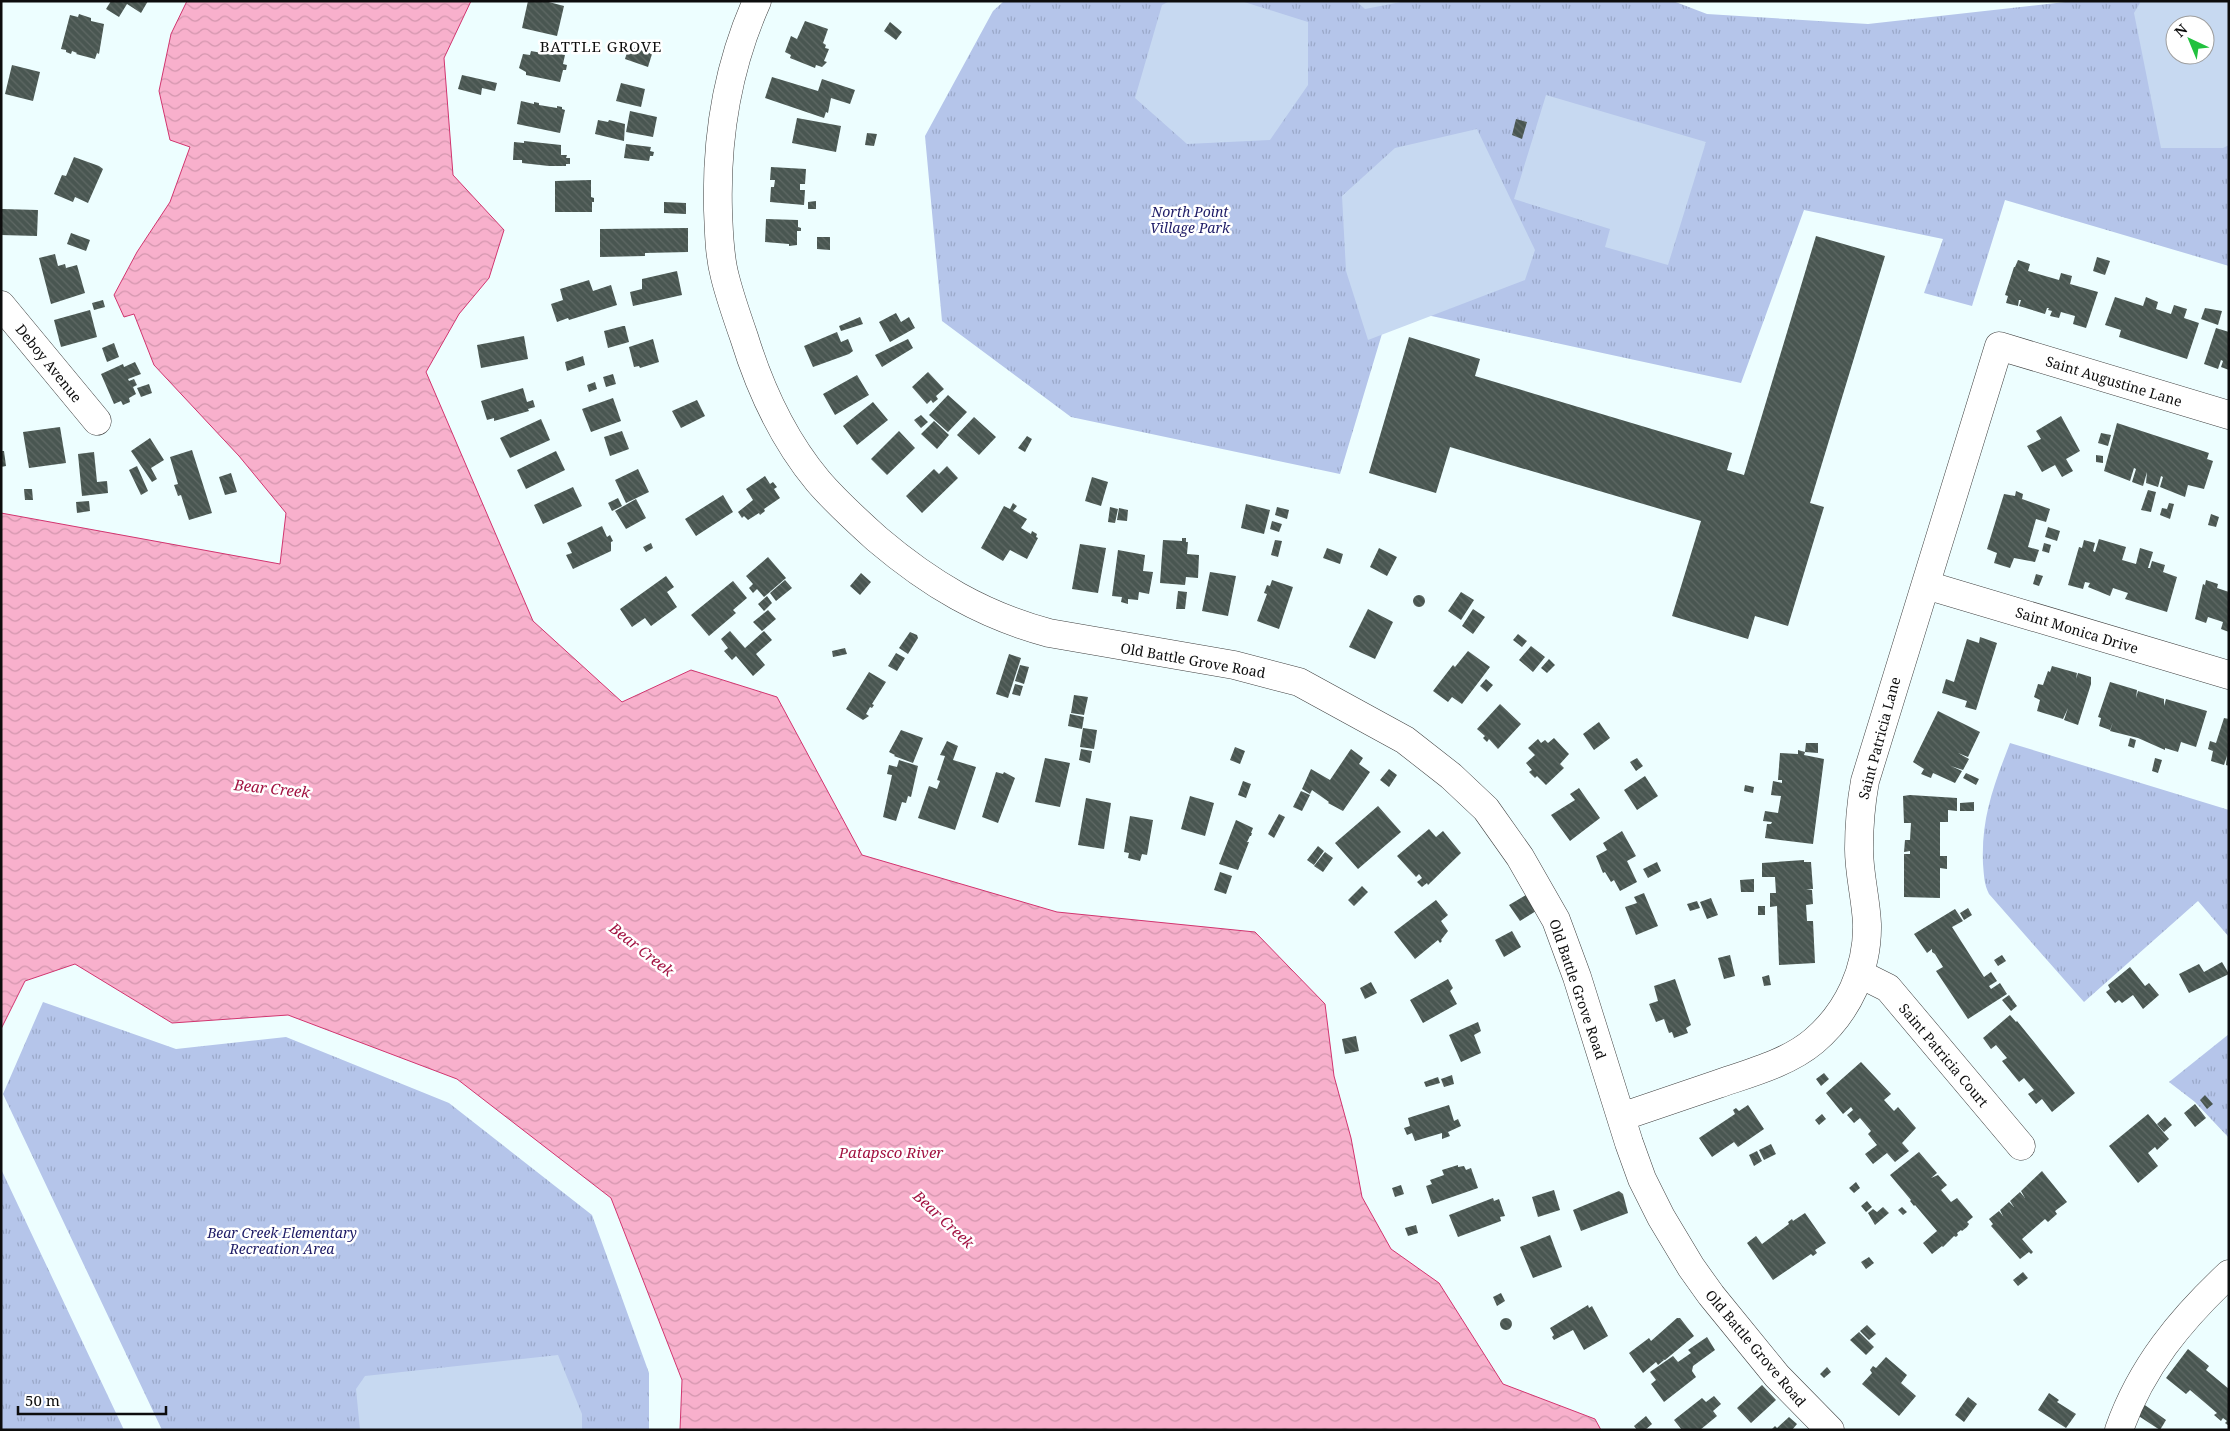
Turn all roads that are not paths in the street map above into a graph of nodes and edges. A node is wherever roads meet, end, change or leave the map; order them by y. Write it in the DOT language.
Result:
graph roads {
  1 [pos="757,1"];
  2 [pos="1,304"];
  3 [pos="1999,346"];
  4 [pos="2229,415"];
  5 [pos="96,421"];
  6 [pos="1926,585"];
  7 [pos="2229,676"];
  8 [pos="1860,974"];
  9 [pos="1621,1117"];
  10 [pos="2021,1146"];
  11 [pos="2229,1274"];
  12 [pos="1830,1430"];
  13 [pos="2119,1430"];
  1 -- 9 [label="street, Old Battle Grove Road"];
  2 -- 5 [label="street, Deboy Avenue"];
  3 -- 4 [label="street, Saint Augustine Lane"];
  3 -- 6 [label="street, Saint Patricia Lane"];
  6 -- 7 [label="street, Saint Monica Drive"];
  6 -- 8 [label="street, Saint Patricia Lane"];
  8 -- 9 [label="street, Saint Patricia Lane"];
  8 -- 10 [label="street, Saint Patricia Court"];
  9 -- 12 [label="street, Old Battle Grove Road"];
  11 -- 13 [label="street"];
}
